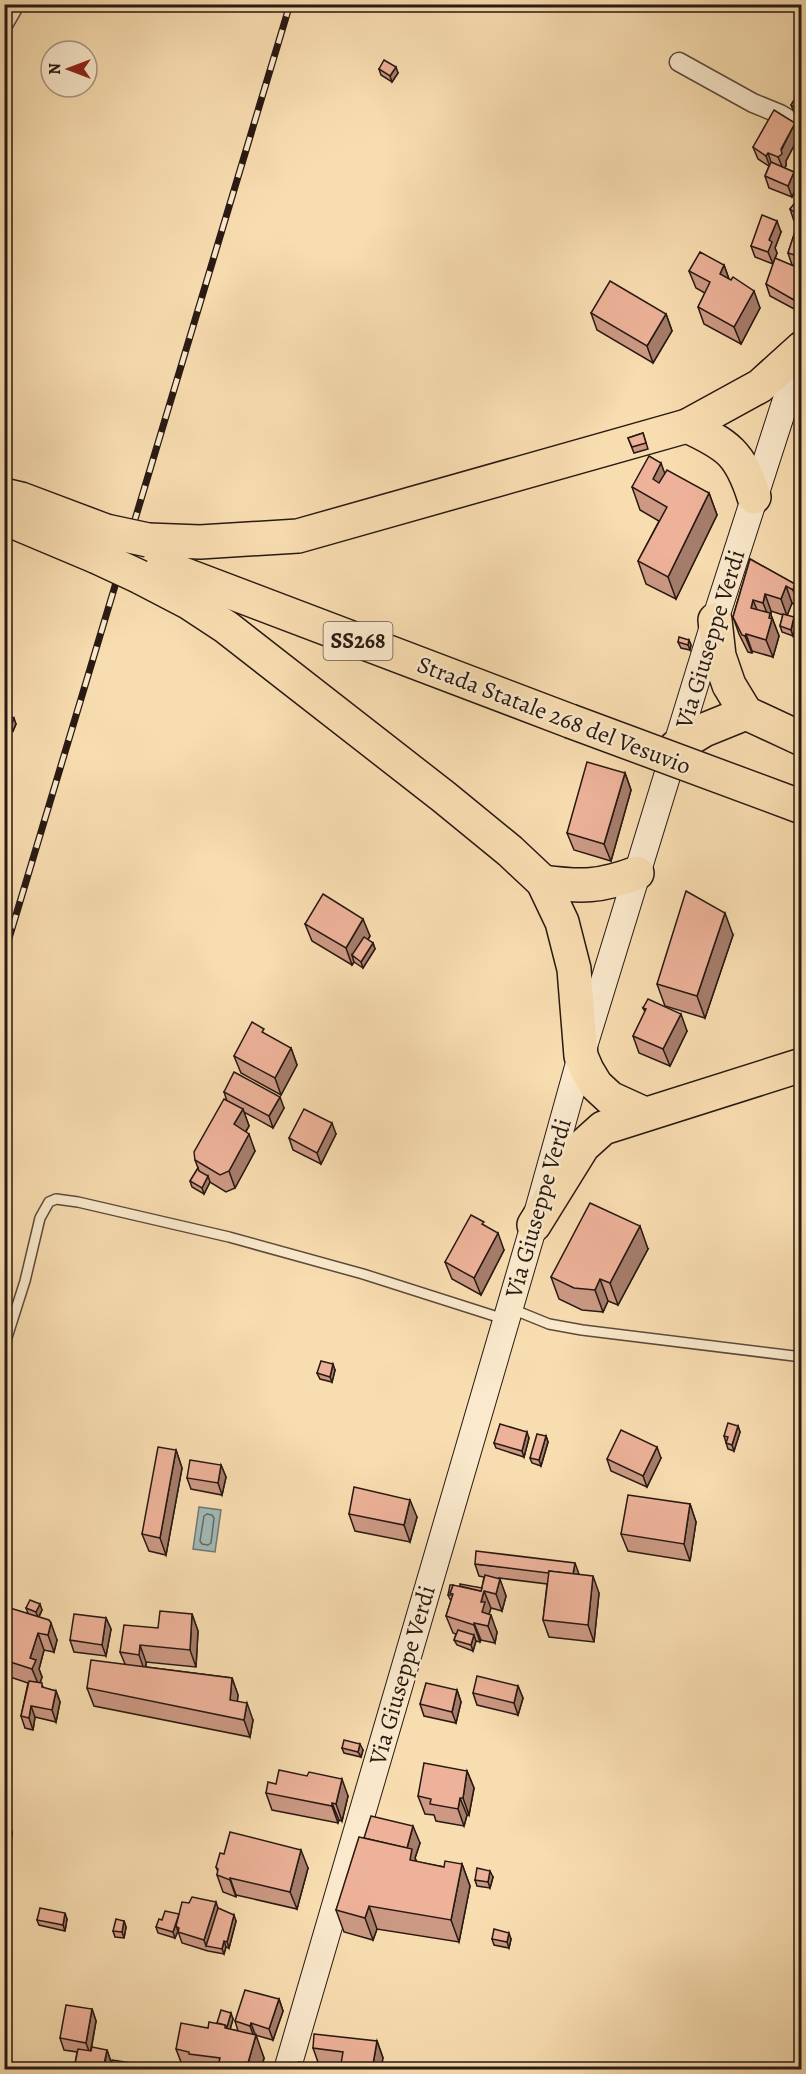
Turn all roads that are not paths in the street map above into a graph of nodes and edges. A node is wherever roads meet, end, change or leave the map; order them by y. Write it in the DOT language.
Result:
graph roads {
  1 [pos="15,4"];
  2 [pos="4,23"];
  3 [pos="679,62"];
  4 [pos="801,127"];
  5 [pos="801,349"];
  6 [pos="687,426"];
  7 [pos="4,495"];
  8 [pos="754,497"];
  9 [pos="4,507"];
  10 [pos="4,515"];
  11 [pos="102,544"];
  12 [pos="145,559"];
  13 [pos="715,621"];
  14 [pos="746,713"];
  15 [pos="801,739"];
  16 [pos="676,747"];
  17 [pos="801,807"];
  18 [pos="637,873"];
  19 [pos="543,882"];
  20 [pos="581,1056"];
  21 [pos="801,1065"];
  22 [pos="645,1114"];
  23 [pos="534,1225"];
  24 [pos="508,1314"];
  25 [pos="4,1347"];
  26 [pos="801,1357"];
  27 [pos="287,2070"];
  1 -- 2 [label="street"];
  3 -- 4 [label="street"];
  5 -- 6 [label="highway"];
  5 -- 8 [label="street, Via Giuseppe Verdi"];
  6 -- 8 [label="highway"];
  6 -- 12 [label="highway"];
  7 -- 11 [label="highway"];
  8 -- 13 [label="street, Via Giuseppe Verdi"];
  9 -- 11 [label="highway"];
  10 -- 11 [label="highway"];
  11 -- 12 [label="highway, bridge"];
  12 -- 17 [label="highway, Strada Statale 268 del Vesuvio / SS268, bridge"];
  12 -- 19 [label="highway"];
  13 -- 14 [label="highway"];
  13 -- 16 [label="street, Via Giuseppe Verdi"];
  14 -- 15 [label="highway"];
  14 -- 16 [label="highway"];
  16 -- 18 [label="street, Via Giuseppe Verdi"];
  18 -- 19 [label="highway"];
  18 -- 20 [label="street, Via Giuseppe Verdi"];
  19 -- 20 [label="highway"];
  20 -- 22 [label="highway"];
  20 -- 23 [label="street, Via Giuseppe Verdi"];
  21 -- 22 [label="highway"];
  22 -- 23 [label="highway"];
  23 -- 24 [label="street, Via Giuseppe Verdi"];
  24 -- 25 [label="lane"];
  24 -- 26 [label="lane"];
  24 -- 27 [label="street, Via Giuseppe Verdi"];
}
